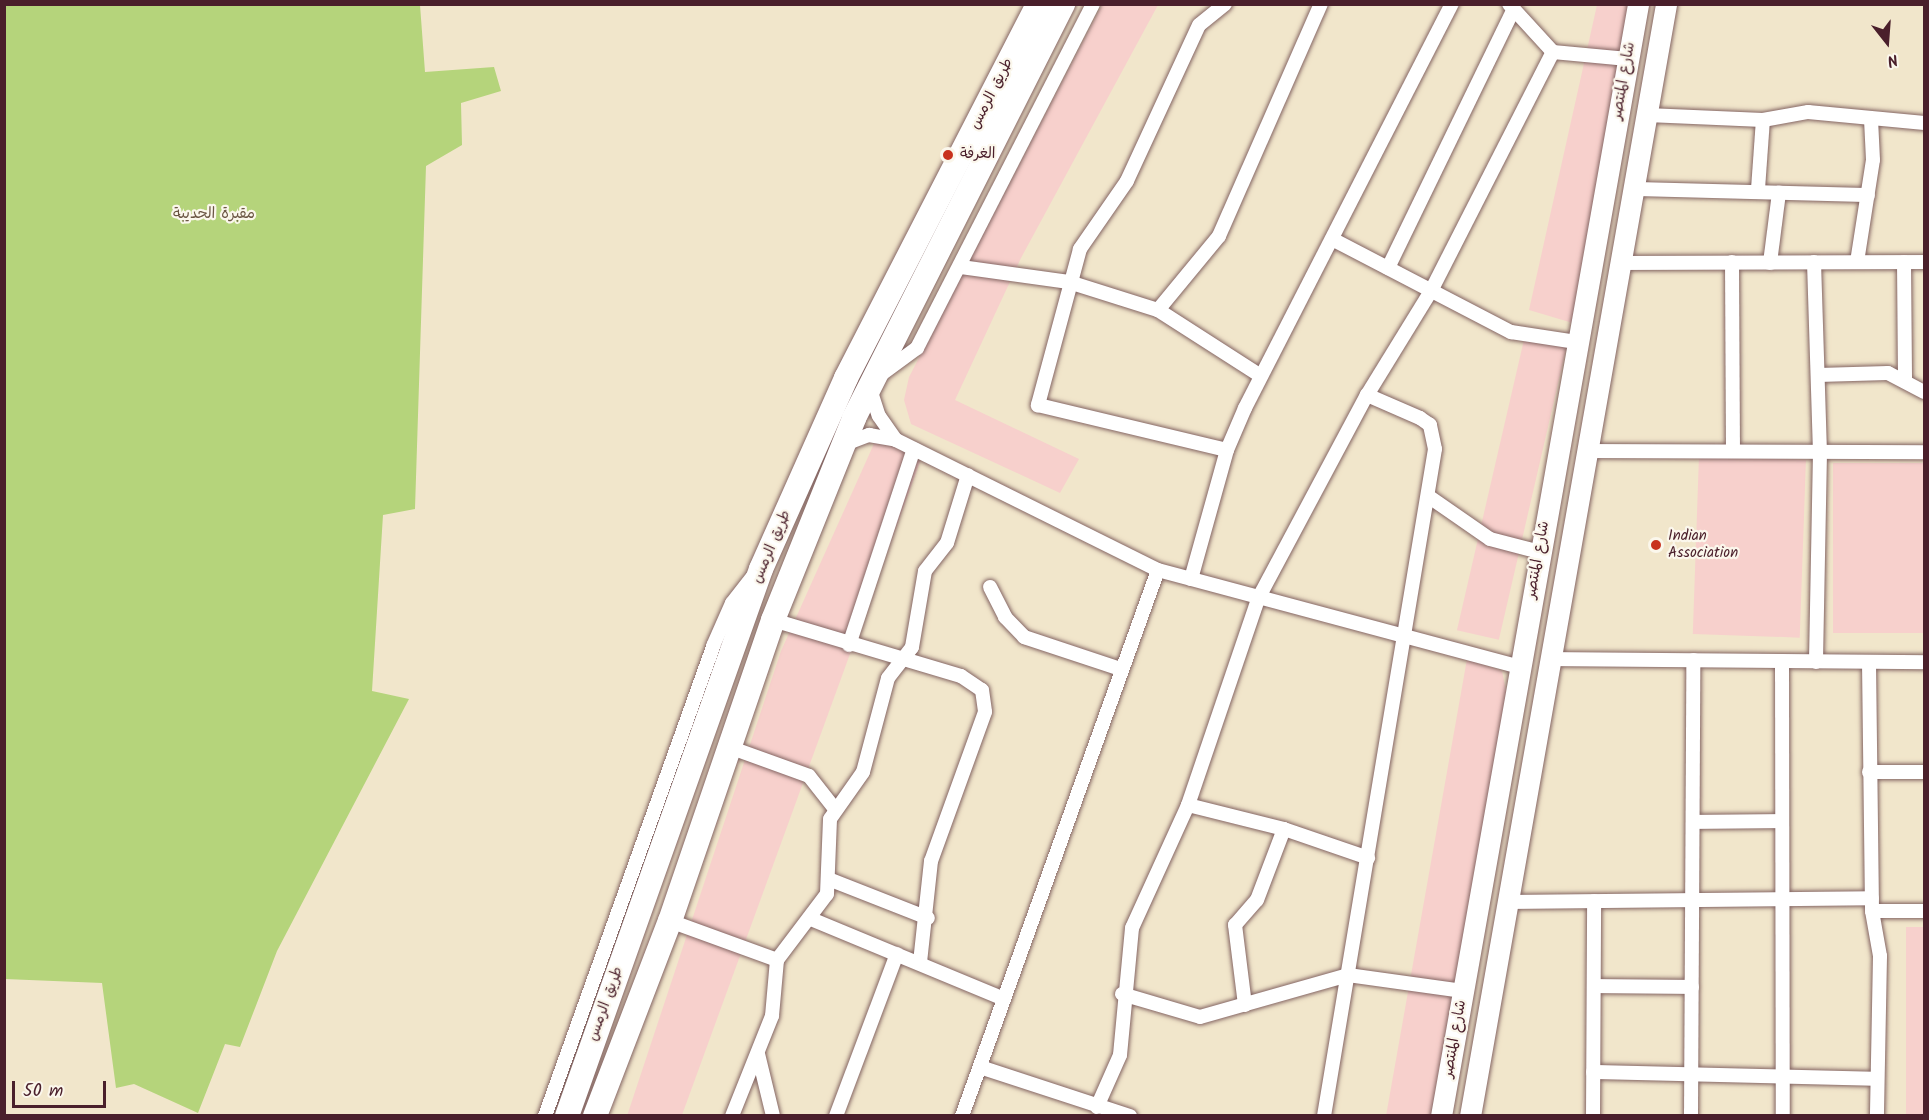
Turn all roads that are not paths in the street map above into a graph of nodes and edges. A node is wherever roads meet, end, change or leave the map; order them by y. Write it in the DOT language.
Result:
graph roads {
  1 [pos="1038,4"];
  2 [pos="1063,4"];
  3 [pos="1093,4"];
  4 [pos="1226,4"];
  5 [pos="1321,4"];
  6 [pos="1452,4"];
  7 [pos="1638,4"];
  8 [pos="1666,4"];
  9 [pos="1511,7"];
  10 [pos="1553,52"];
  11 [pos="1628,60"];
  12 [pos="1647,115"];
  13 [pos="1871,119"];
  14 [pos="1763,120"];
  15 [pos="1924,123"];
  16 [pos="1634,189"];
  17 [pos="1758,189"];
  18 [pos="1779,193"];
  19 [pos="1868,195"];
  20 [pos="1332,238"];
  21 [pos="1732,262"];
  22 [pos="1814,262"];
  23 [pos="1857,262"];
  24 [pos="1904,262"];
  25 [pos="1924,262"];
  26 [pos="1622,263"];
  27 [pos="1770,263"];
  28 [pos="961,267"];
  29 [pos="1388,268"];
  30 [pos="1069,282"];
  31 [pos="1431,291"];
  32 [pos="1158,310"];
  33 [pos="1576,342"];
  34 [pos="1818,375"];
  35 [pos="1261,376"];
  36 [pos="1905,378"];
  37 [pos="872,383"];
  38 [pos="1924,392"];
  39 [pos="1367,395"];
  40 [pos="896,440"];
  41 [pos="843,444"];
  42 [pos="914,449"];
  43 [pos="1227,450"];
  44 [pos="1733,450"];
  45 [pos="1589,451"];
  46 [pos="1820,452"];
  47 [pos="1924,452"];
  48 [pos="968,476"];
  49 [pos="1428,496"];
  50 [pos="1540,552"];
  51 [pos="761,569"];
  52 [pos="1158,570"];
  53 [pos="1191,579"];
  54 [pos="990,587"];
  55 [pos="1259,597"];
  56 [pos="773,620"];
  57 [pos="1406,640"];
  58 [pos="849,645"];
  59 [pos="1550,659"];
  60 [pos="1694,660"];
  61 [pos="902,661"];
  62 [pos="1782,661"];
  63 [pos="1816,662"];
  64 [pos="1869,662"];
  65 [pos="1924,662"];
  66 [pos="1520,667"];
  67 [pos="1121,669"];
  68 [pos="729,747"];
  69 [pos="1869,772"];
  70 [pos="1924,772"];
  71 [pos="1188,805"];
  72 [pos="835,809"];
  73 [pos="1782,821"];
  74 [pos="1693,822"];
  75 [pos="1284,829"];
  76 [pos="1368,858"];
  77 [pos="831,880"];
  78 [pos="1692,900"];
  79 [pos="1782,900"];
  80 [pos="1594,901"];
  81 [pos="1508,902"];
  82 [pos="1872,905"];
  83 [pos="1924,911"];
  84 [pos="928,918"];
  85 [pos="811,919"];
  86 [pos="670,921"];
  87 [pos="897,954"];
  88 [pos="777,960"];
  89 [pos="920,963"];
  90 [pos="1348,975"];
  91 [pos="1594,986"];
  92 [pos="1692,987"];
  93 [pos="1463,991"];
  94 [pos="1122,994"];
  95 [pos="1004,999"];
  96 [pos="1245,1005"];
  97 [pos="758,1054"];
  98 [pos="980,1068"];
  99 [pos="1593,1072"];
  100 [pos="1691,1076"];
  101 [pos="1783,1077"];
  102 [pos="1877,1079"];
  103 [pos="1097,1107"];
  104 [pos="1078,1109"];
  105 [pos="545,1116"];
  106 [pos="567,1116"];
  107 [pos="595,1116"];
  108 [pos="732,1116"];
  109 [pos="773,1116"];
  110 [pos="836,1116"];
  111 [pos="962,1116"];
  112 [pos="1130,1116"];
  113 [pos="1324,1116"];
  114 [pos="1441,1116"];
  115 [pos="1470,1116"];
  116 [pos="1593,1116"];
  117 [pos="1691,1116"];
  118 [pos="1783,1116"];
  119 [pos="1877,1116"];
  1 -- 51 [label="highway, طريق الرمس"];
  2 -- 37 [label="highway, طريق الرمس"];
  3 -- 28 [label="street"];
  4 -- 30 [label="street"];
  5 -- 32 [label="street"];
  6 -- 20 [label="street"];
  7 -- 11 [label="main road, شارع المنتصر"];
  8 -- 12 [label="main road, شارع المنتصر"];
  9 -- 10 [label="street"];
  9 -- 29 [label="street"];
  10 -- 11 [label="street"];
  10 -- 31 [label="street"];
  11 -- 33 [label="main road, شارع المنتصر"];
  12 -- 14 [label="street"];
  12 -- 16 [label="main road, شارع المنتصر"];
  13 -- 14 [label="street"];
  13 -- 15 [label="street"];
  13 -- 19 [label="street"];
  14 -- 17 [label="street"];
  16 -- 17 [label="street"];
  16 -- 26 [label="main road, شارع المنتصر"];
  17 -- 18 [label="street"];
  18 -- 19 [label="street"];
  18 -- 27 [label="street"];
  19 -- 23 [label="street"];
  20 -- 29 [label="street"];
  20 -- 35 [label="street"];
  21 -- 26 [label="street"];
  21 -- 27 [label="street"];
  21 -- 44 [label="street"];
  22 -- 23 [label="street"];
  22 -- 27 [label="street"];
  22 -- 34 [label="street"];
  23 -- 24 [label="street"];
  24 -- 25 [label="street"];
  24 -- 36 [label="street"];
  26 -- 45 [label="main road, شارع المنتصر"];
  28 -- 30 [label="street"];
  28 -- 37 [label="street"];
  29 -- 31 [label="street"];
  30 -- 32 [label="street"];
  30 -- 43 [label="street"];
  31 -- 33 [label="street"];
  31 -- 39 [label="street"];
  32 -- 35 [label="street"];
  33 -- 50 [label="main road, شارع المنتصر"];
  34 -- 36 [label="street"];
  34 -- 46 [label="street"];
  35 -- 43 [label="street"];
  36 -- 38 [label="street"];
  37 -- 40 [label="street"];
  37 -- 41 [label="highway, طريق الرمس"];
  39 -- 49 [label="street"];
  39 -- 55 [label="street"];
  40 -- 41 [label="street"];
  40 -- 42 [label="street"];
  41 -- 56 [label="highway, طريق الرمس"];
  42 -- 48 [label="street"];
  42 -- 58 [label="street"];
  43 -- 53 [label="street"];
  44 -- 45 [label="street"];
  44 -- 46 [label="street"];
  45 -- 59 [label="main road, شارع المنتصر"];
  46 -- 47 [label="street"];
  46 -- 63 [label="street"];
  48 -- 52 [label="street"];
  48 -- 61 [label="street"];
  49 -- 50 [label="street"];
  49 -- 57 [label="street"];
  50 -- 66 [label="main road, شارع المنتصر"];
  51 -- 105 [label="street"];
  51 -- 106 [label="highway, طريق الرمس"];
  52 -- 53 [label="street"];
  52 -- 67 [label="street"];
  53 -- 55 [label="street"];
  54 -- 67 [label="street"];
  55 -- 57 [label="street"];
  55 -- 71 [label="street"];
  56 -- 58 [label="street"];
  56 -- 68 [label="highway, طريق الرمس"];
  57 -- 66 [label="street"];
  57 -- 76 [label="street"];
  58 -- 61 [label="street"];
  59 -- 60 [label="street"];
  59 -- 81 [label="main road, شارع المنتصر"];
  60 -- 62 [label="street"];
  60 -- 74 [label="street"];
  61 -- 72 [label="street"];
  61 -- 84 [label="street"];
  62 -- 63 [label="street"];
  62 -- 73 [label="street"];
  63 -- 64 [label="street"];
  64 -- 65 [label="street"];
  64 -- 69 [label="street"];
  66 -- 93 [label="main road, شارع المنتصر"];
  67 -- 95 [label="street"];
  68 -- 72 [label="street"];
  68 -- 86 [label="highway, طريق الرمس"];
  69 -- 70 [label="street"];
  69 -- 82 [label="street"];
  71 -- 75 [label="street"];
  71 -- 94 [label="street"];
  72 -- 77 [label="street"];
  73 -- 74 [label="street"];
  73 -- 79 [label="street"];
  74 -- 78 [label="street"];
  75 -- 76 [label="street"];
  75 -- 96 [label="street"];
  76 -- 90 [label="street"];
  77 -- 84 [label="street"];
  77 -- 85 [label="street"];
  78 -- 79 [label="street"];
  78 -- 80 [label="street"];
  78 -- 92 [label="street"];
  79 -- 82 [label="street"];
  79 -- 101 [label="street"];
  80 -- 81 [label="street"];
  80 -- 91 [label="street"];
  81 -- 115 [label="main road, شارع المنتصر"];
  82 -- 83 [label="street"];
  82 -- 102 [label="street"];
  84 -- 89 [label="street"];
  85 -- 87 [label="street"];
  85 -- 88 [label="street"];
  86 -- 88 [label="street"];
  86 -- 107 [label="highway, طريق الرمس"];
  87 -- 89 [label="street"];
  87 -- 110 [label="street"];
  88 -- 97 [label="street"];
  89 -- 95 [label="street"];
  90 -- 93 [label="street"];
  90 -- 96 [label="street"];
  90 -- 113 [label="street"];
  91 -- 92 [label="street"];
  91 -- 99 [label="street"];
  92 -- 100 [label="street"];
  93 -- 114 [label="main road, شارع المنتصر"];
  94 -- 96 [label="street"];
  94 -- 103 [label="street"];
  95 -- 98 [label="street"];
  97 -- 108 [label="street"];
  97 -- 109 [label="street"];
  98 -- 104 [label="street"];
  98 -- 111 [label="street"];
  99 -- 100 [label="street"];
  99 -- 116 [label="street"];
  100 -- 101 [label="street"];
  100 -- 117 [label="street"];
  101 -- 102 [label="street"];
  101 -- 118 [label="street"];
  102 -- 119 [label="street"];
  103 -- 104 [label="street"];
  103 -- 112 [label="street"];
}
